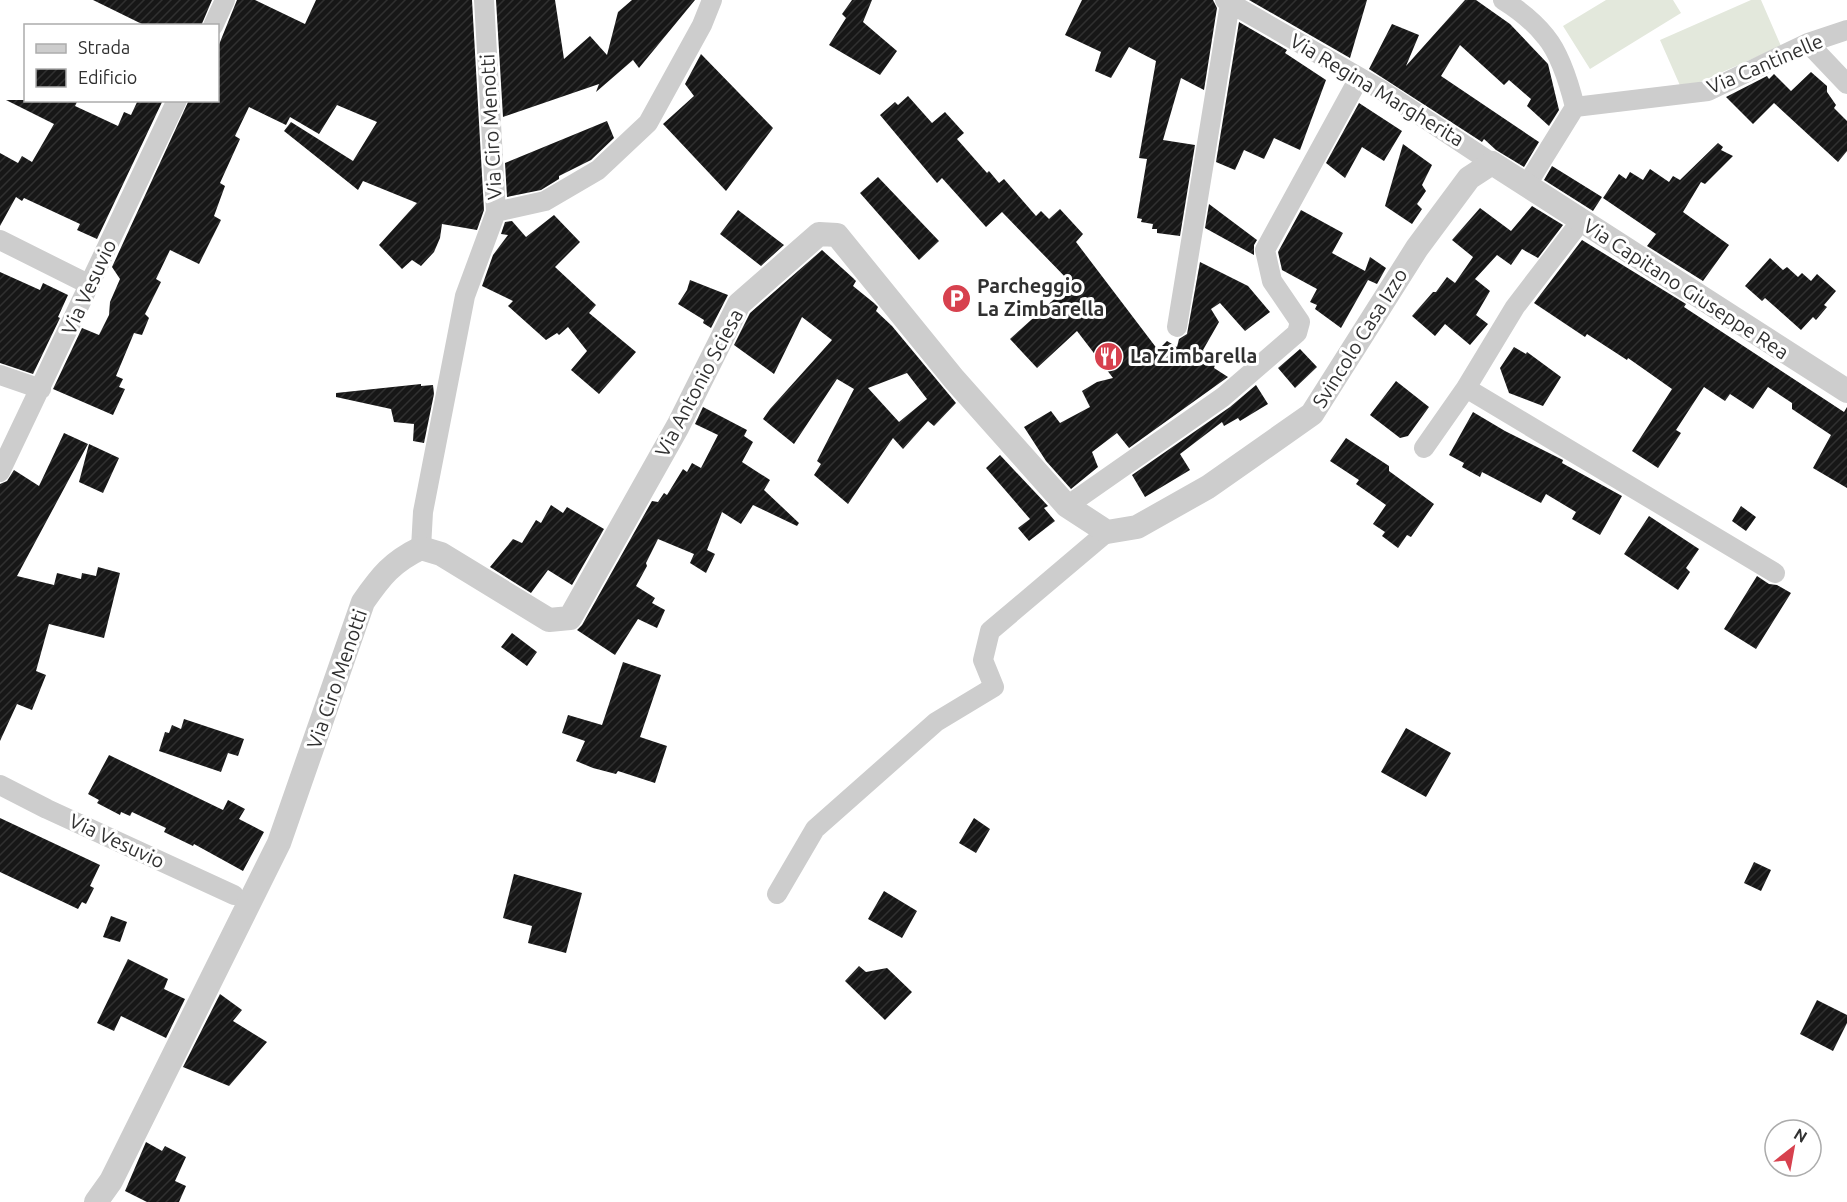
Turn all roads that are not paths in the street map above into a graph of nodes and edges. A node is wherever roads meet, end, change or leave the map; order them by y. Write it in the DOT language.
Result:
graph roads {
  1 [pos="225,0"];
  2 [pos="484,0"];
  3 [pos="712,0"];
  4 [pos="1503,0"];
  5 [pos="1227,1"];
  6 [pos="214,24"];
  7 [pos="1847,30"];
  8 [pos="1808,43"];
  9 [pos="1359,78"];
  10 [pos="1847,84"];
  11 [pos="176,102"];
  12 [pos="1575,107"];
  13 [pos="1492,163"];
  14 [pos="1526,186"];
  15 [pos="496,212"];
  16 [pos="1581,221"];
  17 [pos="0,240"];
  18 [pos="90,285"];
  19 [pos="1177,327"];
  20 [pos="0,375"];
  21 [pos="1466,388"];
  22 [pos="41,389"];
  23 [pos="1847,391"];
  24 [pos="1424,448"];
  25 [pos="0,472"];
  26 [pos="1067,506"];
  27 [pos="1107,532"];
  28 [pos="422,548"];
  29 [pos="1775,573"];
  30 [pos="0,785"];
  31 [pos="777,894"];
  32 [pos="234,895"];
  33 [pos="96,1202"];
  1 -- 6 [label="street"];
  2 -- 15 [label="street, Via Ciro Menotti"];
  3 -- 15 [label="street"];
  4 -- 12 [label="street"];
  5 -- 9 [label="street, Via Regina Margherita"];
  5 -- 19 [label="street"];
  7 -- 8 [label="street, Via Cantinelle"];
  8 -- 10 [label="street"];
  8 -- 12 [label="street, Via Cantinelle"];
  9 -- 13 [label="street, Via Regina Margherita"];
  9 -- 26 [label="street"];
  11 -- 18 [label="street, Via Vesuvio"];
  12 -- 14 [label="street"];
  13 -- 14 [label="street, Via Regina Margherita"];
  13 -- 27 [label="street, Svincolo Casa Izzo"];
  14 -- 16 [label="street, Via Capitano Giuseppe Rea"];
  15 -- 28 [label="street, Via Ciro Menotti"];
  16 -- 21 [label="street"];
  16 -- 23 [label="street, Via Capitano Giuseppe Rea"];
  17 -- 18 [label="street"];
  18 -- 22 [label="street, Via Vesuvio"];
  20 -- 22 [label="street"];
  21 -- 24 [label="street"];
  21 -- 29 [label="street"];
  22 -- 25 [label="street, Via Vesuvio"];
  26 -- 27 [label="street, Via Antonio Sciesa"];
  26 -- 28 [label="street, Via Antonio Sciesa"];
  27 -- 31 [label="street"];
  28 -- 33 [label="street, Via Ciro Menotti"];
  30 -- 32 [label="street, Via Vesuvio"];
}
